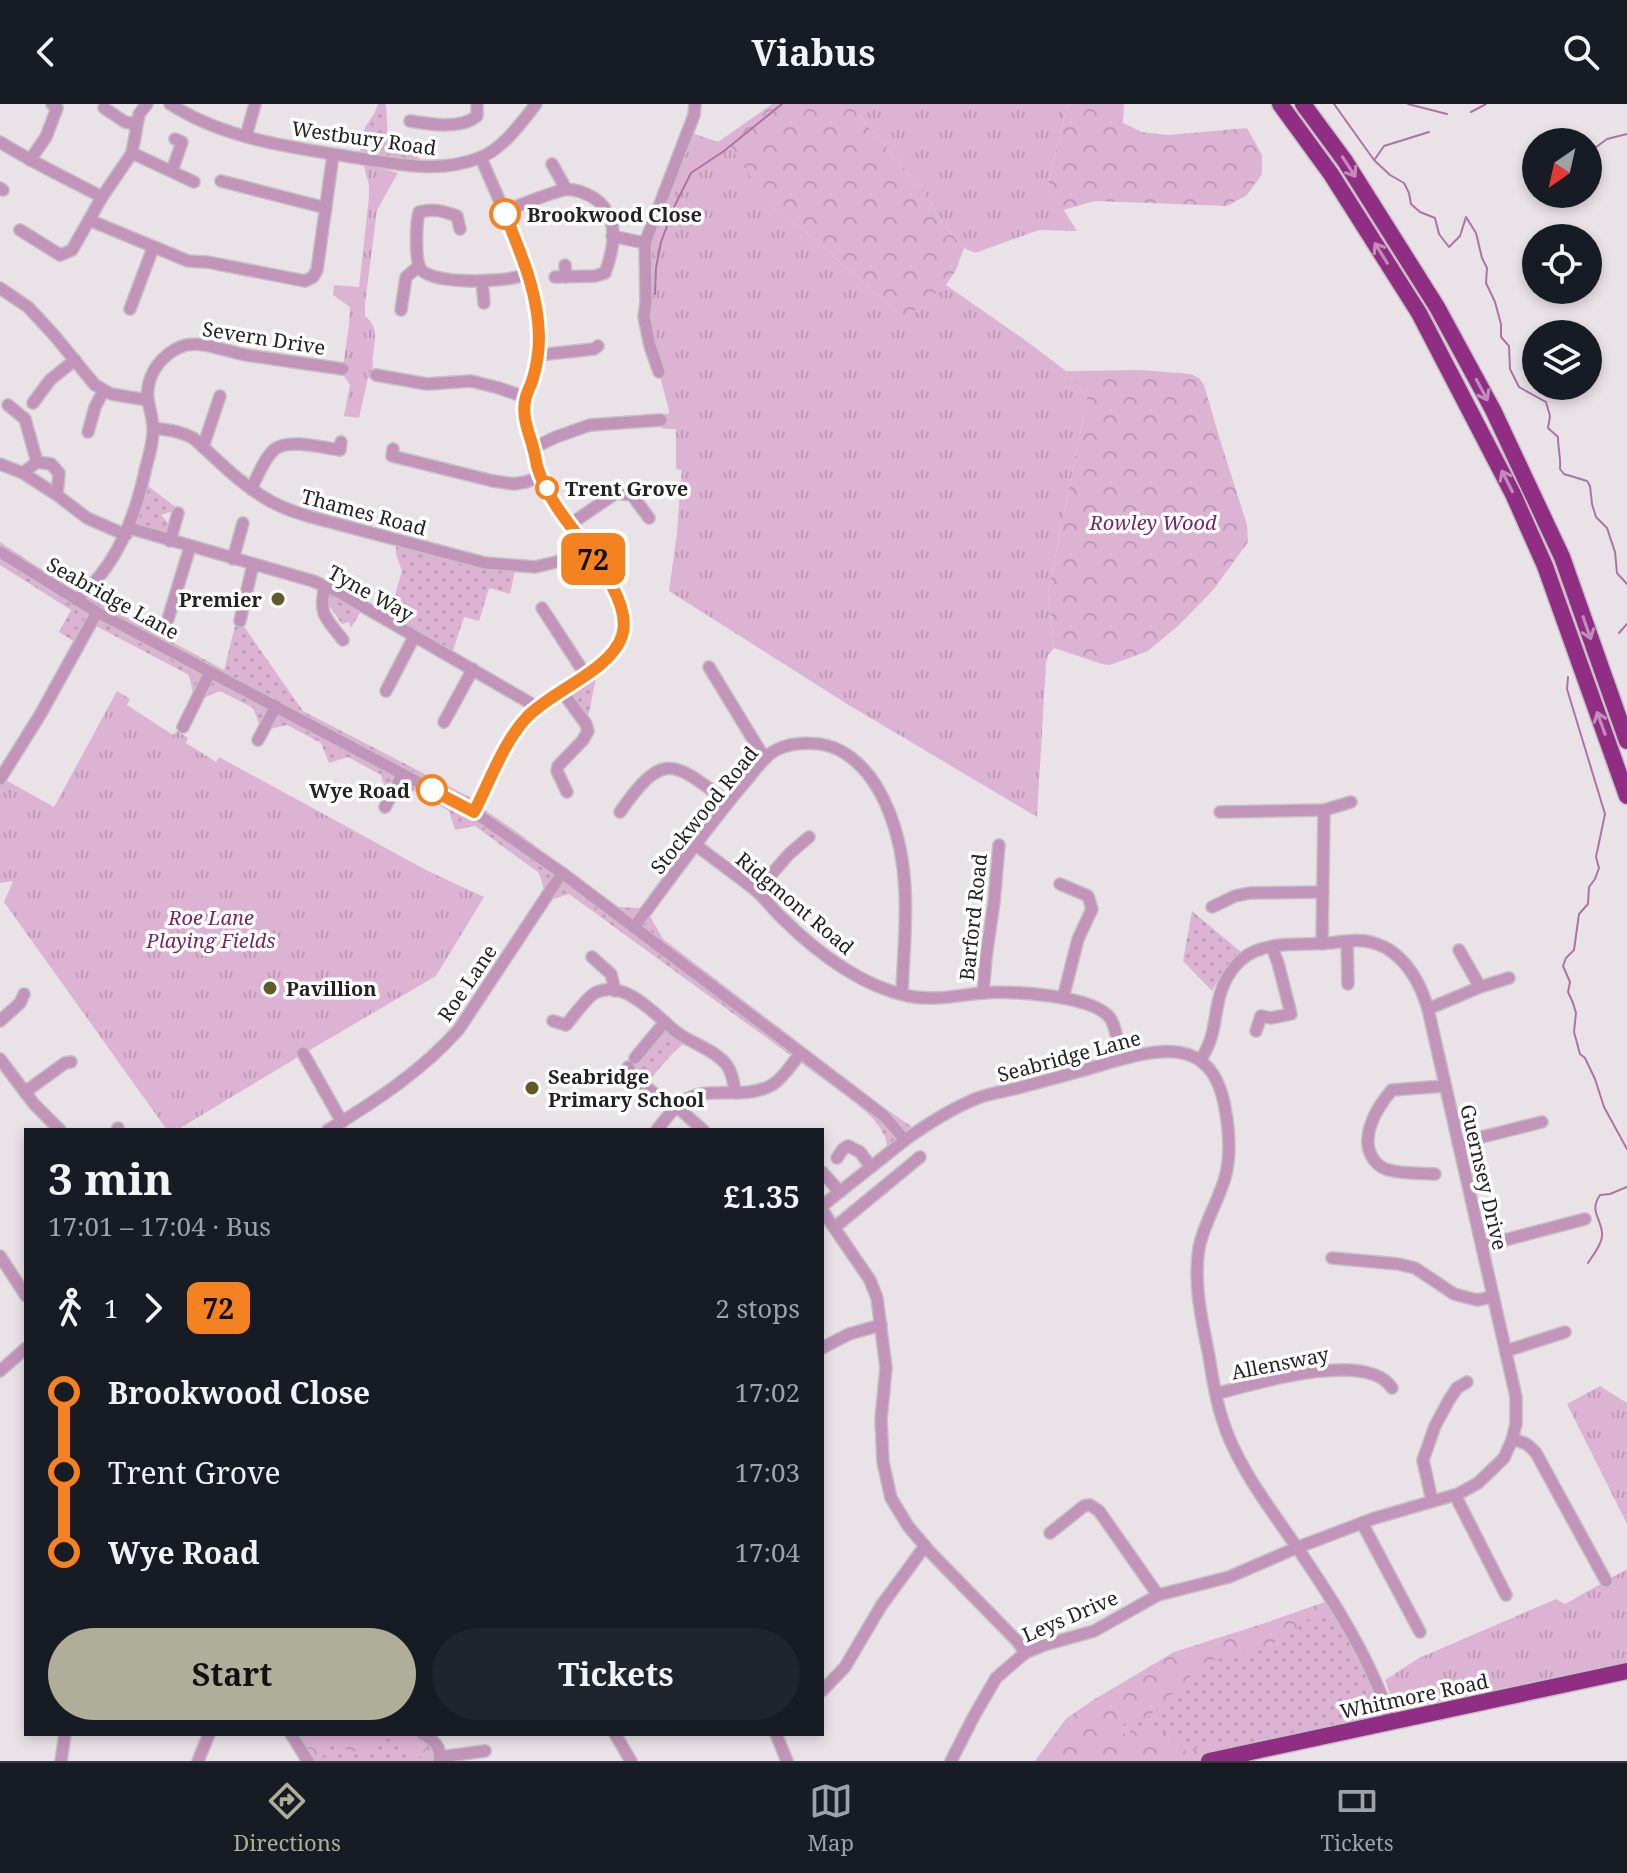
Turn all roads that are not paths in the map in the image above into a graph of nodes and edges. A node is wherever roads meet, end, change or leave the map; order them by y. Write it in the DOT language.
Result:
graph roads {
  1 [pos="147,104"];
  2 [pos="170,104"];
  3 [pos="255,104"];
  4 [pos="536,104"];
  5 [pos="695,104"];
  6 [pos="1280,104"];
  7 [pos="1303,104"];
  8 [pos="56,105"];
  9 [pos="104,108"];
  10 [pos="478,116"];
  11 [pos="410,121"];
  12 [pos="136,124"];
  13 [pos="246,136"];
  14 [pos="181,138"];
  15 [pos="0,142"];
  16 [pos="132,153"];
  17 [pos="333,155"];
  18 [pos="481,158"];
  19 [pos="30,160"];
  20 [pos="552,164"];
  21 [pos="172,171"];
  22 [pos="194,182"];
  23 [pos="226,185"];
  24 [pos="566,189"];
  25 [pos="102,197"];
  26 [pos="326,208"];
  27 [pos="504,211"];
  28 [pos="89,220"];
  29 [pos="460,229"];
  30 [pos="20,230"];
  31 [pos="612,236"];
  32 [pos="645,243"];
  33 [pos="153,248"];
  34 [pos="419,266"];
  35 [pos="528,272"];
  36 [pos="562,273"];
  37 [pos="482,281"];
  38 [pos="0,288"];
  39 [pos="484,303"];
  40 [pos="130,309"];
  41 [pos="401,310"];
  42 [pos="598,346"];
  43 [pos="538,355"];
  44 [pos="75,360"];
  45 [pos="335,371"];
  46 [pos="659,372"];
  47 [pos="381,380"];
  48 [pos="104,390"];
  49 [pos="220,396"];
  50 [pos="525,397"];
  51 [pos="147,400"];
  52 [pos="33,403"];
  53 [pos="8,405"];
  54 [pos="661,420"];
  55 [pos="154,428"];
  56 [pos="88,432"];
  57 [pos="203,447"];
  58 [pos="533,448"];
  59 [pos="337,449"];
  60 [pos="393,449"];
  61 [pos="37,462"];
  62 [pos="0,464"];
  63 [pos="23,473"];
  64 [pos="541,476"];
  65 [pos="251,489"];
  66 [pos="57,495"];
  67 [pos="173,516"];
  68 [pos="649,518"];
  69 [pos="243,523"];
  70 [pos="569,525"];
  71 [pos="127,531"];
  72 [pos="170,541"];
  73 [pos="190,547"];
  74 [pos="587,549"];
  75 [pos="0,552"];
  76 [pos="233,559"];
  77 [pos="253,564"];
  78 [pos="325,586"];
  79 [pos="76,600"];
  80 [pos="97,612"];
  81 [pos="544,616"];
  82 [pos="168,619"];
  83 [pos="240,621"];
  84 [pos="414,637"];
  85 [pos="343,640"];
  86 [pos="709,667"];
  87 [pos="473,669"];
  88 [pos="210,672"];
  89 [pos="585,674"];
  90 [pos="561,690"];
  91 [pos="386,691"];
  92 [pos="276,706"];
  93 [pos="537,707"];
  94 [pos="444,722"];
  95 [pos="183,727"];
  96 [pos="258,740"];
  97 [pos="1627,741"];
  98 [pos="765,759"];
  99 [pos="403,774"];
  100 [pos="0,779"];
  101 [pos="567,792"];
  102 [pos="1627,796"];
  103 [pos="728,802"];
  104 [pos="1351,802"];
  105 [pos="385,807"];
  106 [pos="1324,810"];
  107 [pos="474,812"];
  108 [pos="620,812"];
  109 [pos="1220,812"];
  110 [pos="809,837"];
  111 [pos="696,845"];
  112 [pos="999,845"];
  113 [pos="562,873"];
  114 [pos="1060,884"];
  115 [pos="757,891"];
  116 [pos="1323,892"];
  117 [pos="1212,907"];
  118 [pos="634,927"];
  119 [pos="1347,942"];
  120 [pos="1322,944"];
  121 [pos="1272,947"];
  122 [pos="1459,950"];
  123 [pos="592,957"];
  124 [pos="1509,978"];
  125 [pos="1348,984"];
  126 [pos="1480,987"];
  127 [pos="615,991"];
  128 [pos="983,993"];
  129 [pos="24,994"];
  130 [pos="902,994"];
  131 [pos="1063,998"];
  132 [pos="1428,1009"];
  133 [pos="0,1021"];
  134 [pos="553,1021"];
  135 [pos="665,1022"];
  136 [pos="1256,1031"];
  137 [pos="303,1053"];
  138 [pos="801,1053"];
  139 [pos="0,1059"];
  140 [pos="1121,1059"];
  141 [pos="1200,1060"];
  142 [pos="71,1062"];
  143 [pos="1445,1086"];
  144 [pos="25,1092"];
  145 [pos="735,1093"];
  146 [pos="676,1109"];
  147 [pos="342,1122"];
  148 [pos="1542,1122"];
  149 [pos="58,1128"];
  150 [pos="332,1128"];
  151 [pos="659,1128"];
  152 [pos="700,1128"];
  153 [pos="905,1140"];
  154 [pos="1458,1143"];
  155 [pos="920,1157"];
  156 [pos="837,1158"];
  157 [pos="871,1167"];
  158 [pos="824,1174"];
  159 [pos="1435,1174"];
  160 [pos="840,1192"];
  161 [pos="824,1206"];
  162 [pos="824,1211"];
  163 [pos="1585,1219"];
  164 [pos="835,1227"];
  165 [pos="1482,1246"];
  166 [pos="0,1256"];
  167 [pos="1332,1258"];
  168 [pos="24,1293"];
  169 [pos="1493,1297"];
  170 [pos="881,1325"];
  171 [pos="1565,1332"];
  172 [pos="824,1347"];
  173 [pos="24,1350"];
  174 [pos="1506,1351"];
  175 [pos="0,1371"];
  176 [pos="1467,1382"];
  177 [pos="1392,1388"];
  178 [pos="1216,1394"];
  179 [pos="1512,1440"];
  180 [pos="1455,1495"];
  181 [pos="1432,1501"];
  182 [pos="1362,1523"];
  183 [pos="1050,1533"];
  184 [pos="925,1546"];
  185 [pos="1296,1548"];
  186 [pos="1606,1581"];
  187 [pos="1158,1595"];
  188 [pos="1506,1595"];
  189 [pos="1420,1632"];
  190 [pos="1025,1653"];
  191 [pos="1627,1671"];
  192 [pos="824,1689"];
  193 [pos="1391,1722"];
  194 [pos="65,1736"];
  195 [pos="208,1736"];
  196 [pos="292,1736"];
  197 [pos="426,1736"];
  198 [pos="616,1736"];
  199 [pos="777,1736"];
  200 [pos="485,1751"];
  201 [pos="439,1759"];
  202 [pos="61,1761"];
  203 [pos="198,1761"];
  204 [pos="308,1761"];
  205 [pos="631,1761"];
  206 [pos="787,1761"];
  207 [pos="951,1761"];
  208 [pos="1209,1761"];
  1 -- 12 [label="street"];
  2 -- 13 [label="street, Westbury Road"];
  3 -- 13 [label="street"];
  4 -- 18 [label="street, Westbury Road"];
  5 -- 32 [label="street"];
  102 -- 6 [label="highway, one-way"];
  7 -- 97 [label="highway, one-way"];
  8 -- 19 [label="street"];
  9 -- 12 [label="street"];
  10 -- 11 [label="street"];
  12 -- 16 [label="street"];
  13 -- 17 [label="street, Westbury Road"];
  14 -- 21 [label="street"];
  15 -- 19 [label="street"];
  16 -- 21 [label="street"];
  16 -- 25 [label="street"];
  17 -- 18 [label="street, Westbury Road"];
  17 -- 26 [label="street"];
  18 -- 27 [label="street"];
  19 -- 25 [label="street"];
  20 -- 24 [label="street"];
  21 -- 22 [label="street"];
  23 -- 26 [label="street"];
  24 -- 27 [label="street"];
  24 -- 31 [label="street"];
  25 -- 28 [label="street"];
  26 -- 33 [label="street"];
  27 -- 35 [label="street"];
  28 -- 30 [label="street"];
  28 -- 33 [label="street"];
  29 -- 34 [label="street"];
  31 -- 32 [label="street"];
  31 -- 36 [label="street"];
  32 -- 46 [label="street"];
  33 -- 40 [label="street"];
  34 -- 37 [label="street"];
  34 -- 41 [label="street"];
  35 -- 37 [label="street"];
  35 -- 43 [label="street"];
  37 -- 39 [label="street"];
  38 -- 44 [label="street"];
  42 -- 43 [label="street"];
  43 -- 50 [label="street"];
  44 -- 48 [label="street"];
  44 -- 52 [label="street"];
  45 -- 51 [label="street, Severn Drive"];
  47 -- 50 [label="street"];
  48 -- 51 [label="street"];
  48 -- 56 [label="street"];
  49 -- 57 [label="street"];
  50 -- 58 [label="street"];
  51 -- 55 [label="street"];
  53 -- 61 [label="street"];
  54 -- 58 [label="street"];
  55 -- 57 [label="street, Thames Road"];
  55 -- 71 [label="street"];
  57 -- 65 [label="street, Thames Road"];
  58 -- 64 [label="street"];
  59 -- 65 [label="street"];
  60 -- 64 [label="street"];
  61 -- 63 [label="street"];
  61 -- 66 [label="street"];
  62 -- 63 [label="street, Tyne Way"];
  63 -- 66 [label="street, Tyne Way"];
  64 -- 70 [label="street"];
  65 -- 74 [label="street, Thames Road"];
  66 -- 71 [label="street, Tyne Way"];
  67 -- 72 [label="street"];
  68 -- 70 [label="street"];
  69 -- 76 [label="street"];
  70 -- 74 [label="street"];
  71 -- 72 [label="street, Tyne Way"];
  71 -- 79 [label="street"];
  72 -- 73 [label="street, Tyne Way"];
  73 -- 76 [label="street, Tyne Way"];
  73 -- 82 [label="street"];
  74 -- 89 [label="street"];
  75 -- 79 [label="street, Seabridge Lane"];
  76 -- 77 [label="street, Tyne Way"];
  77 -- 78 [label="street, Tyne Way"];
  77 -- 83 [label="street"];
  78 -- 84 [label="street, Tyne Way"];
  78 -- 85 [label="street"];
  79 -- 80 [label="street, Seabridge Lane"];
  80 -- 88 [label="street, Seabridge Lane"];
  80 -- 100 [label="street"];
  81 -- 89 [label="street"];
  84 -- 87 [label="street, Tyne Way"];
  84 -- 91 [label="street"];
  86 -- 98 [label="street"];
  87 -- 93 [label="street, Tyne Way"];
  87 -- 94 [label="street"];
  88 -- 92 [label="street, Seabridge Lane"];
  88 -- 95 [label="street"];
  89 -- 90 [label="street"];
  90 -- 93 [label="street"];
  90 -- 101 [label="street"];
  92 -- 96 [label="street"];
  92 -- 99 [label="street, Seabridge Lane"];
  93 -- 107 [label="street"];
  98 -- 103 [label="street, Stockwood Road"];
  98 -- 130 [label="street, Stockwood Road"];
  99 -- 105 [label="street"];
  99 -- 107 [label="street, Seabridge Lane"];
  103 -- 108 [label="street"];
  103 -- 111 [label="street, Stockwood Road"];
  104 -- 106 [label="street"];
  106 -- 109 [label="street"];
  106 -- 116 [label="street"];
  107 -- 113 [label="street, Seabridge Lane"];
  110 -- 115 [label="street"];
  111 -- 115 [label="street, Ridgmont Road"];
  111 -- 118 [label="street, Stockwood Road"];
  112 -- 128 [label="street, Barford Road"];
  113 -- 118 [label="street, Seabridge Lane"];
  113 -- 147 [label="street, Roe Lane"];
  114 -- 131 [label="street"];
  115 -- 130 [label="street, Ridgmont Road"];
  116 -- 117 [label="street"];
  116 -- 120 [label="street"];
  118 -- 138 [label="street, Seabridge Lane"];
  119 -- 120 [label="street, Guernsey Drive"];
  119 -- 125 [label="street"];
  119 -- 132 [label="street, Guernsey Drive"];
  120 -- 121 [label="street, Guernsey Drive"];
  121 -- 136 [label="street"];
  121 -- 141 [label="street, Guernsey Drive"];
  122 -- 126 [label="street"];
  123 -- 127 [label="street"];
  124 -- 126 [label="street"];
  126 -- 132 [label="street"];
  127 -- 134 [label="street"];
  127 -- 135 [label="street"];
  128 -- 130 [label="street, Ridgmont Road"];
  128 -- 131 [label="street, Ridgmont Road"];
  129 -- 133 [label="street"];
  131 -- 140 [label="street, Ridgmont Road"];
  132 -- 143 [label="street, Guernsey Drive"];
  135 -- 145 [label="street"];
  135 -- 146 [label="street"];
  137 -- 147 [label="street"];
  138 -- 145 [label="street"];
  138 -- 153 [label="street, Seabridge Lane"];
  139 -- 144 [label="street"];
  140 -- 141 [label="street, Seabridge Lane"];
  140 -- 153 [label="street, Seabridge Lane"];
  141 -- 178 [label="street"];
  142 -- 144 [label="street"];
  143 -- 154 [label="street, Guernsey Drive"];
  143 -- 159 [label="street"];
  144 -- 149 [label="street"];
  145 -- 146 [label="street"];
  146 -- 151 [label="street"];
  146 -- 152 [label="street"];
  147 -- 150 [label="street, Roe Lane"];
  148 -- 154 [label="street"];
  153 -- 157 [label="street"];
  154 -- 165 [label="street, Guernsey Drive"];
  155 -- 164 [label="street"];
  156 -- 157 [label="street"];
  157 -- 160 [label="street"];
  158 -- 160 [label="street"];
  160 -- 161 [label="street"];
  162 -- 164 [label="street"];
  163 -- 165 [label="street"];
  164 -- 170 [label="street"];
  165 -- 169 [label="street, Guernsey Drive"];
  166 -- 168 [label="street"];
  167 -- 169 [label="street"];
  169 -- 174 [label="street, Guernsey Drive"];
  170 -- 172 [label="street"];
  170 -- 184 [label="street"];
  171 -- 174 [label="street"];
  173 -- 175 [label="street"];
  174 -- 179 [label="street, Guernsey Drive"];
  176 -- 181 [label="street"];
  177 -- 178 [label="street, Allensway"];
  178 -- 185 [label="street"];
  179 -- 180 [label="street, Guernsey Drive"];
  179 -- 186 [label="street"];
  180 -- 181 [label="street, Guernsey Drive"];
  180 -- 188 [label="street"];
  181 -- 182 [label="street, Guernsey Drive"];
  182 -- 185 [label="street, Guernsey Drive"];
  182 -- 189 [label="street"];
  183 -- 187 [label="street"];
  184 -- 190 [label="street"];
  184 -- 192 [label="street"];
  185 -- 187 [label="street, Leys Drive"];
  185 -- 193 [label="street"];
  187 -- 190 [label="street, Leys Drive"];
  190 -- 207 [label="street, Leys Drive"];
  191 -- 193 [label="highway, Whitmore Road"];
  193 -- 208 [label="highway, Whitmore Road"];
  194 -- 202 [label="street"];
  195 -- 203 [label="street"];
  196 -- 204 [label="street"];
  197 -- 201 [label="street"];
  198 -- 205 [label="street"];
  199 -- 206 [label="street"];
  200 -- 201 [label="street"];
}
